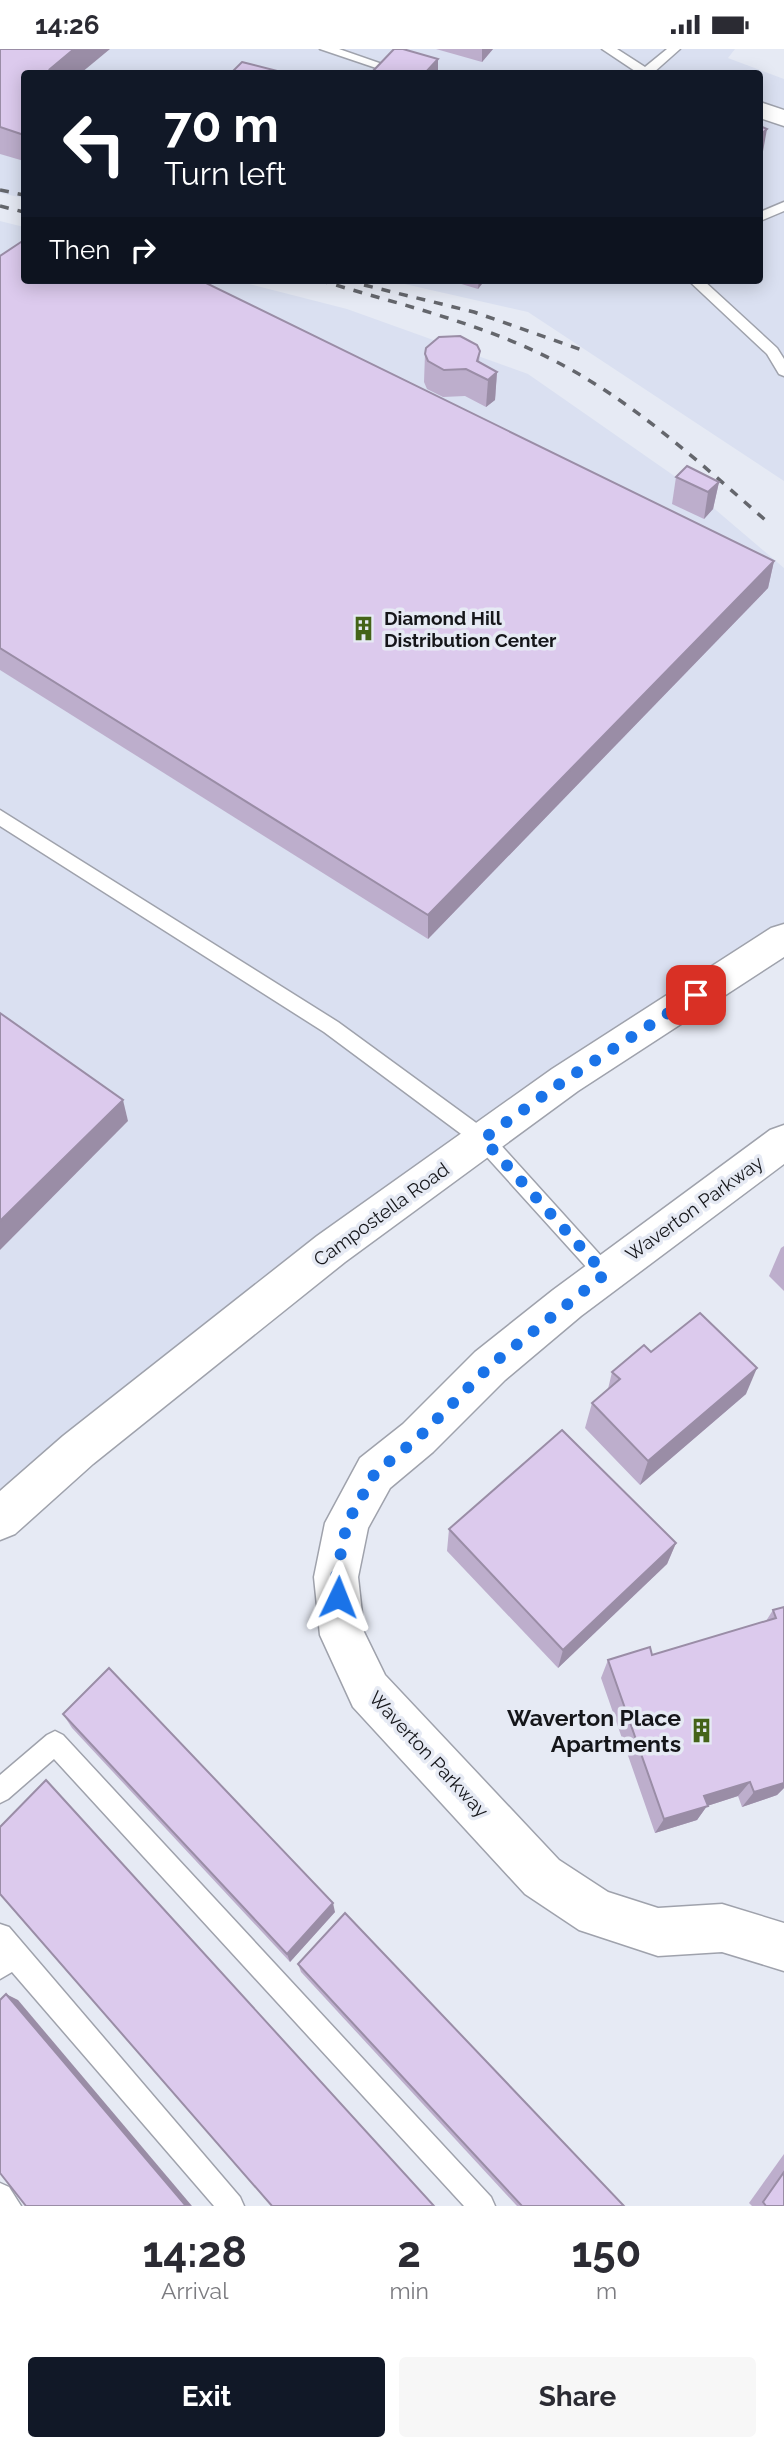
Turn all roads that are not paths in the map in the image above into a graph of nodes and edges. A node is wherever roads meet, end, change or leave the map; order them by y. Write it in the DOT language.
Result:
graph roads {
  1 [pos="326,49"];
  2 [pos="608,49"];
  3 [pos="674,49"];
  4 [pos="392,70"];
  5 [pos="641,70"];
  6 [pos="650,70"];
  7 [pos="763,111"];
  8 [pos="784,118"];
  9 [pos="784,206"];
  10 [pos="763,216"];
  11 [pos="699,284"];
  12 [pos="784,371"];
  13 [pos="0,817"];
  14 [pos="784,938"];
  15 [pos="483,1139"];
  16 [pos="784,1142"];
  17 [pos="605,1274"];
  18 [pos="0,1519"];
  19 [pos="0,1791"];
  20 [pos="784,1947"];
  21 [pos="4,1952"];
  22 [pos="0,2196"];
  23 [pos="8,2206"];
  24 [pos="231,2206"];
  25 [pos="482,2206"];
  1 -- 4 [label="lane"];
  2 -- 5 [label="lane"];
  3 -- 6 [label="lane"];
  7 -- 8 [label="street"];
  9 -- 10 [label="lane"];
  11 -- 12 [label="lane"];
  13 -- 15 [label="lane"];
  14 -- 15 [label="street, Campostella Road"];
  15 -- 17 [label="lane"];
  15 -- 18 [label="street, Campostella Road"];
  16 -- 17 [label="street, Waverton Parkway"];
  17 -- 20 [label="street, Waverton Parkway"];
  19 -- 25 [label="lane"];
  21 -- 24 [label="lane"];
  22 -- 23 [label="lane"];
}
